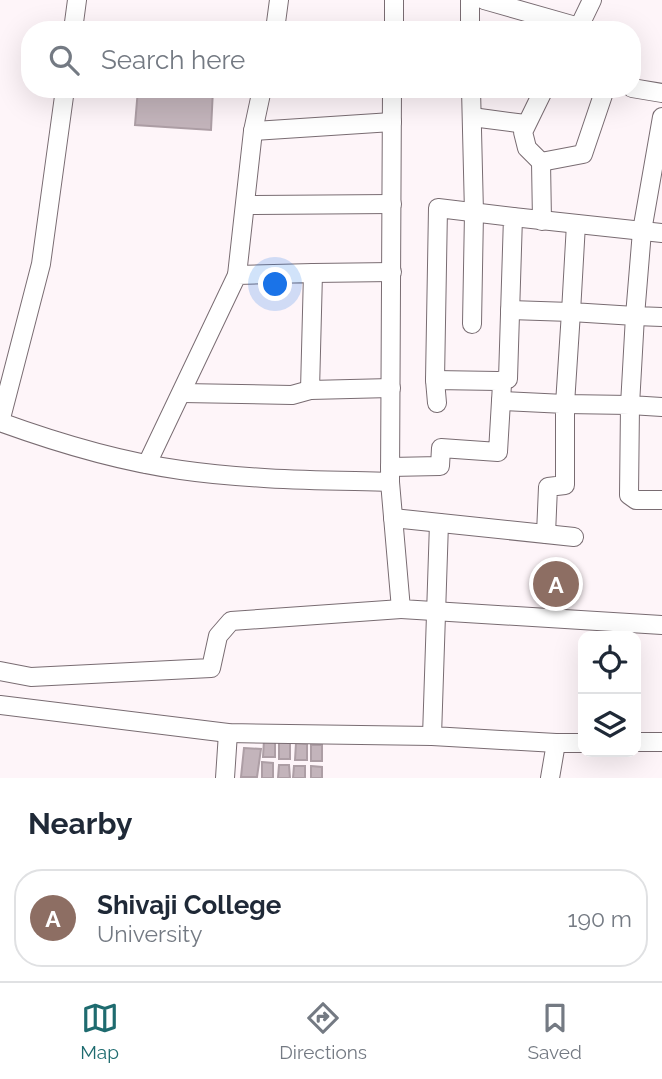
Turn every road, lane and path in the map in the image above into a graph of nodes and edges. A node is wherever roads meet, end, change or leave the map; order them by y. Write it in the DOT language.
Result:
graph roads {
  1 [pos="77,0"];
  2 [pos="279,0"];
  3 [pos="394,0"];
  4 [pos="470,0"];
  5 [pos="484,0"];
  6 [pos="592,0"];
  7 [pos="74,21"];
  8 [pos="276,21"];
  9 [pos="394,21"];
  10 [pos="470,21"];
  11 [pos="554,21"];
  12 [pos="582,21"];
  13 [pos="641,90"];
  14 [pos="662,93"];
  15 [pos="64,98"];
  16 [pos="260,98"];
  17 [pos="392,98"];
  18 [pos="471,98"];
  19 [pos="539,98"];
  20 [pos="602,98"];
  21 [pos="472,117"];
  22 [pos="662,117"];
  23 [pos="392,122"];
  24 [pos="525,124"];
  25 [pos="253,131"];
  26 [pos="541,162"];
  27 [pos="392,204"];
  28 [pos="246,205"];
  29 [pos="474,213"];
  30 [pos="513,217"];
  31 [pos="542,220"];
  32 [pos="576,224"];
  33 [pos="642,230"];
  34 [pos="662,233"];
  35 [pos="392,272"];
  36 [pos="313,273"];
  37 [pos="237,275"];
  38 [pos="510,310"];
  39 [pos="571,312"];
  40 [pos="635,316"];
  41 [pos="662,317"];
  42 [pos="472,324"];
  43 [pos="435,380"];
  44 [pos="498,380"];
  45 [pos="391,388"];
  46 [pos="310,390"];
  47 [pos="182,393"];
  48 [pos="501,401"];
  49 [pos="437,403"];
  50 [pos="565,404"];
  51 [pos="630,405"];
  52 [pos="662,407"];
  53 [pos="0,422"];
  54 [pos="147,464"];
  55 [pos="390,474"];
  56 [pos="662,500"];
  57 [pos="394,518"];
  58 [pos="439,523"];
  59 [pos="546,534"];
  60 [pos="574,537"];
  61 [pos="401,609"];
  62 [pos="437,611"];
  63 [pos="662,625"];
  64 [pos="0,671"];
  65 [pos="0,705"];
  66 [pos="229,733"];
  67 [pos="432,736"];
  68 [pos="641,742"];
  69 [pos="662,742"];
  70 [pos="556,743"];
  71 [pos="578,743"];
  72 [pos="225,778"];
  73 [pos="550,778"];
  1 -- 7 [label="street"];
  2 -- 8 [label="street"];
  3 -- 9 [label="street"];
  4 -- 10 [label="street"];
  5 -- 11 [label="street"];
  6 -- 12 [label="street"];
  13 -- 14 [label="street"];
  15 -- 53 [label="street"];
  16 -- 25 [label="street"];
  17 -- 23 [label="street"];
  18 -- 21 [label="street"];
  19 -- 24 [label="street"];
  20 -- 26 [label="street"];
  21 -- 24 [label="street"];
  21 -- 29 [label="street"];
  22 -- 33 [label="street"];
  23 -- 25 [label="street"];
  23 -- 27 [label="street"];
  24 -- 26 [label="street"];
  25 -- 28 [label="street"];
  26 -- 31 [label="street"];
  27 -- 28 [label="street"];
  27 -- 35 [label="street"];
  28 -- 37 [label="street"];
  29 -- 30 [label="street"];
  29 -- 42 [label="street"];
  29 -- 43 [label="street"];
  30 -- 31 [label="street"];
  30 -- 38 [label="street"];
  31 -- 32 [label="street"];
  32 -- 33 [label="street"];
  32 -- 39 [label="street"];
  33 -- 34 [label="street"];
  33 -- 40 [label="street"];
  35 -- 36 [label="street"];
  35 -- 45 [label="street"];
  36 -- 37 [label="street"];
  36 -- 46 [label="street"];
  37 -- 47 [label="street"];
  38 -- 39 [label="street"];
  38 -- 44 [label="street"];
  39 -- 40 [label="street"];
  39 -- 50 [label="street"];
  40 -- 41 [label="street"];
  40 -- 51 [label="street"];
  43 -- 44 [label="street"];
  43 -- 49 [label="street"];
  44 -- 48 [label="street"];
  45 -- 46 [label="street"];
  45 -- 55 [label="street"];
  46 -- 47 [label="street"];
  47 -- 54 [label="street"];
  48 -- 50 [label="street"];
  48 -- 55 [label="street"];
  50 -- 51 [label="street"];
  50 -- 59 [label="street"];
  51 -- 52 [label="street"];
  51 -- 56 [label="street"];
  53 -- 54 [label="street"];
  54 -- 55 [label="street"];
  55 -- 57 [label="street"];
  57 -- 58 [label="street"];
  57 -- 61 [label="street"];
  58 -- 59 [label="street"];
  58 -- 62 [label="street"];
  59 -- 60 [label="street"];
  61 -- 62 [label="street"];
  61 -- 64 [label="street"];
  62 -- 63 [label="street"];
  62 -- 67 [label="street"];
  65 -- 66 [label="street"];
  66 -- 67 [label="street"];
  66 -- 72 [label="street"];
  67 -- 70 [label="street"];
  68 -- 69 [label="street"];
  70 -- 71 [label="street"];
  70 -- 73 [label="street"];
}
